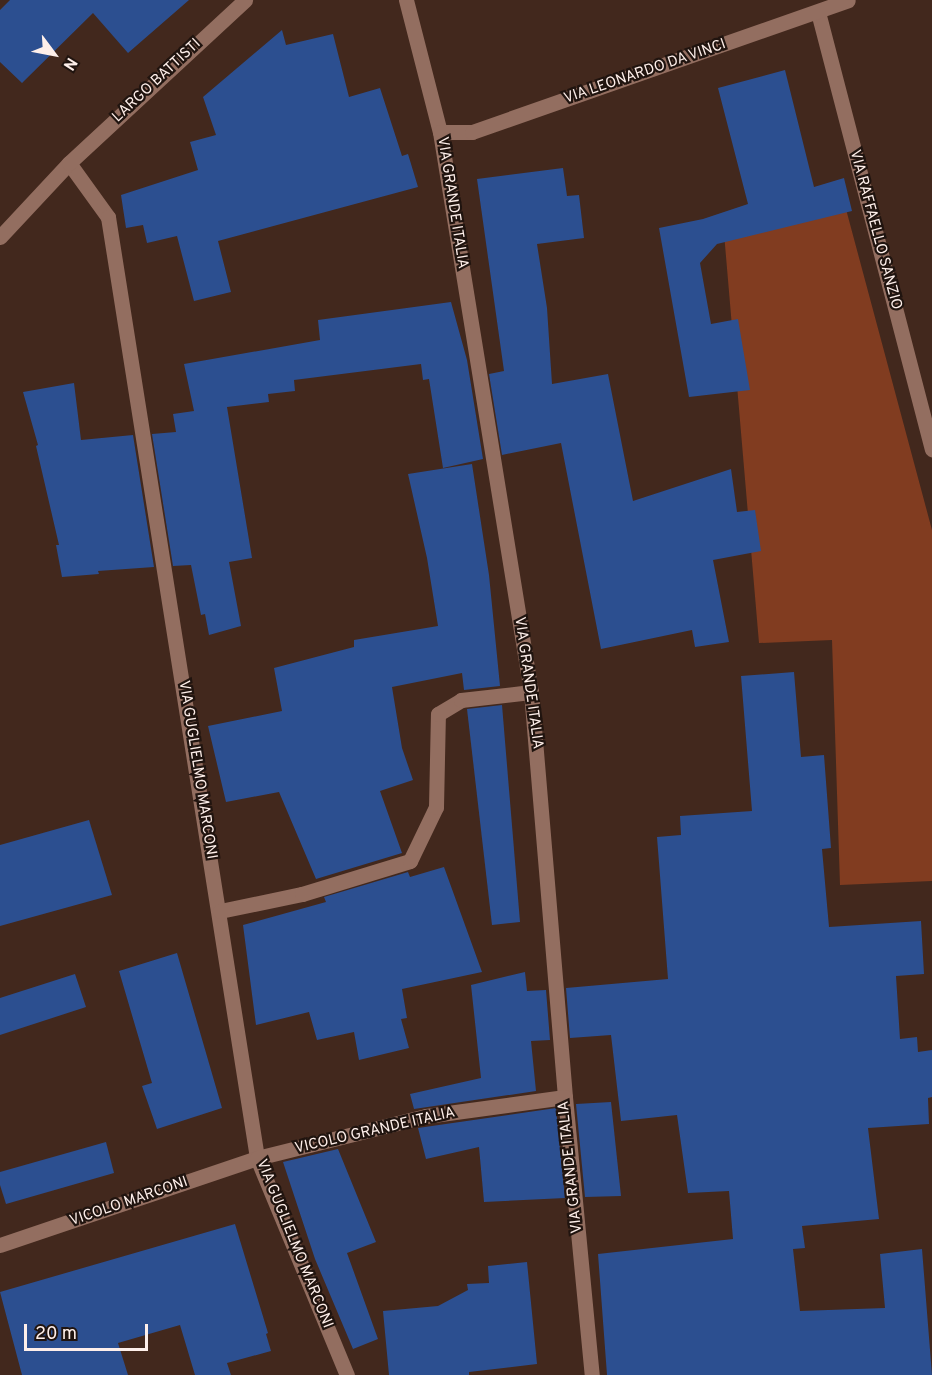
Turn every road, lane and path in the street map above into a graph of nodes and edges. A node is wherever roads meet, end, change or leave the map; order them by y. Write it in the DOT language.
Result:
graph roads {
  1 [pos="245,0"];
  2 [pos="406,0"];
  3 [pos="848,0"];
  4 [pos="818,12"];
  5 [pos="440,132"];
  6 [pos="69,163"];
  7 [pos="0,237"];
  8 [pos="932,449"];
  9 [pos="531,692"];
  10 [pos="220,911"];
  11 [pos="565,1097"];
  12 [pos="257,1158"];
  13 [pos="0,1245"];
  14 [pos="347,1375"];
  15 [pos="592,1375"];
  1 -- 6 [label="street, LARGO BATTISTI"];
  2 -- 5 [label="street, VIA GRANDE ITALIA"];
  3 -- 4 [label="street, VIA LEONARDO DA VINCI"];
  4 -- 5 [label="street, VIA LEONARDO DA VINCI"];
  4 -- 8 [label="street, VIA RAFFAELLO SANZIO"];
  5 -- 9 [label="street, VIA GRANDE ITALIA"];
  6 -- 7 [label="street, LARGO BATTISTI"];
  6 -- 10 [label="street, VIA GUGLIELMO MARCONI"];
  9 -- 10 [label="street"];
  9 -- 11 [label="street, VIA GRANDE ITALIA"];
  10 -- 12 [label="street, VIA GUGLIELMO MARCONI"];
  11 -- 12 [label="street, VICOLO GRANDE ITALIA"];
  11 -- 15 [label="street, VIA GRANDE ITALIA"];
  12 -- 13 [label="street, VICOLO MARCONI"];
  12 -- 14 [label="street, VIA GUGLIELMO MARCONI"];
}
